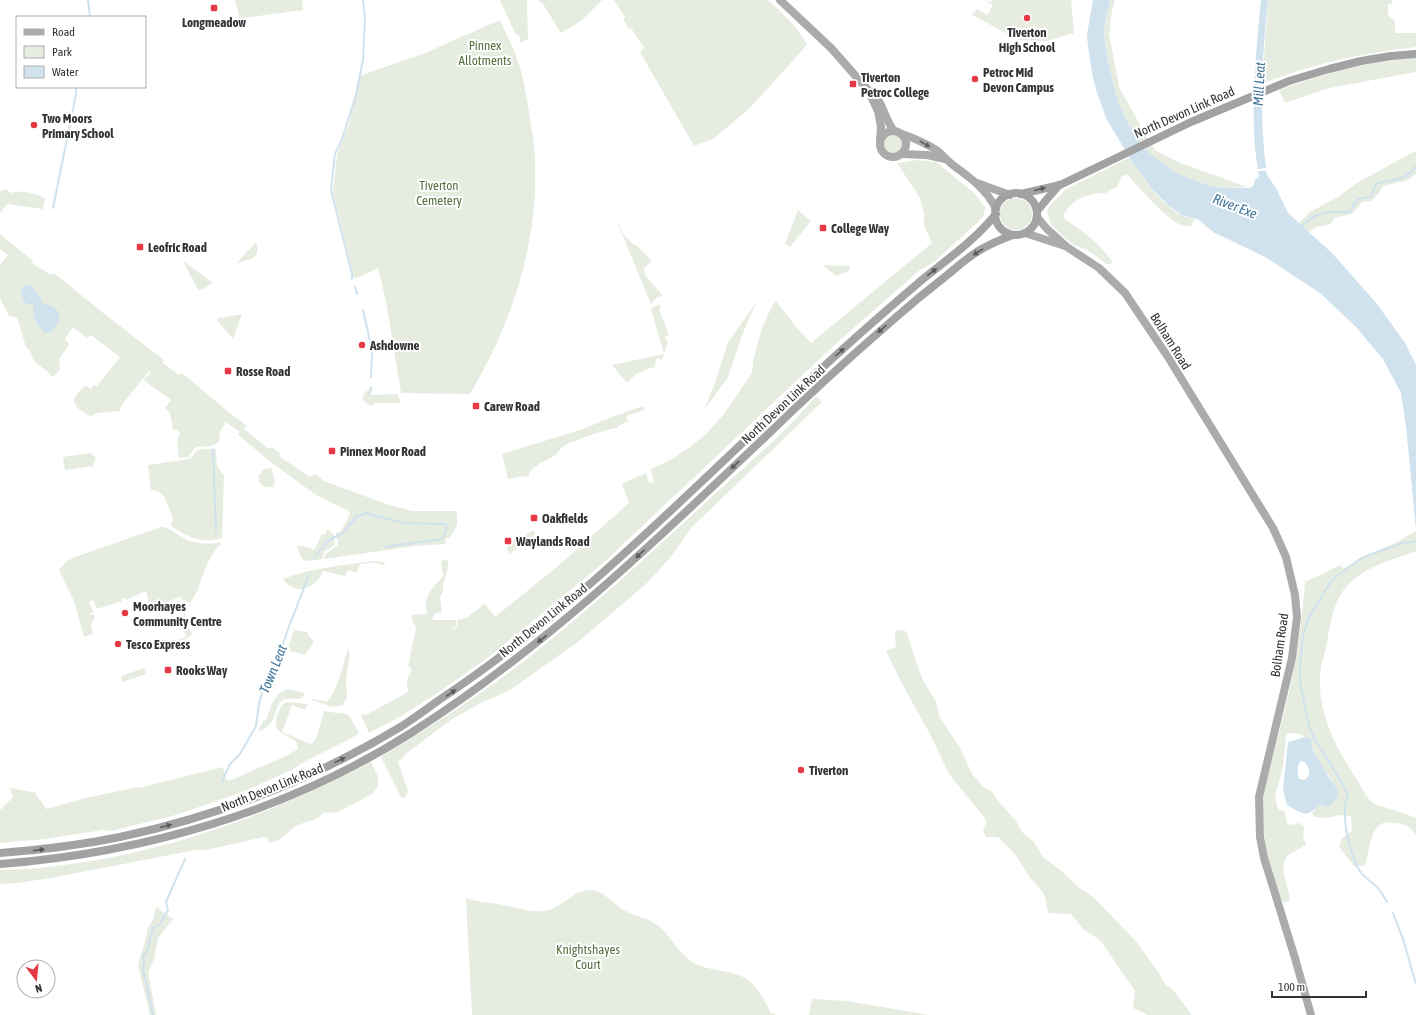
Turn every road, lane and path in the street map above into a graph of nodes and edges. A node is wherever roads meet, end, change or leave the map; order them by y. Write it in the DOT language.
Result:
graph roads {
  1 [pos="780,0"];
  2 [pos="1416,54"];
  3 [pos="868,90"];
  4 [pos="898,132"];
  5 [pos="880,140"];
  6 [pos="901,154"];
  7 [pos="946,159"];
  8 [pos="976,183"];
  9 [pos="1060,184"];
  10 [pos="1021,194"];
  11 [pos="1010,195"];
  12 [pos="996,212"];
  13 [pos="1037,214"];
  14 [pos="1025,233"];
  15 [pos="1013,235"];
  16 [pos="1068,246"];
  17 [pos="0,854"];
  18 [pos="0,864"];
  19 [pos="1311,1015"];
  1 -- 3 [label="main road"];
  2 -- 9 [label="highway, North Devon Link Road"];
  3 -- 4 [label="main road"];
  3 -- 5 [label="main road"];
  4 -- 5 [label="main road"];
  4 -- 6 [label="main road"];
  4 -- 7 [label="main road, one-way"];
  5 -- 6 [label="main road"];
  6 -- 7 [label="main road"];
  7 -- 8 [label="main road"];
  8 -- 11 [label="main road"];
  8 -- 12 [label="main road"];
  10 -- 9 [label="highway, North Devon Link Road, one-way"];
  9 -- 13 [label="highway, North Devon Link Road"];
  10 -- 11 [label="highway"];
  10 -- 13 [label="highway"];
  11 -- 12 [label="highway"];
  12 -- 15 [label="highway"];
  17 -- 12 [label="highway, North Devon Link Road, one-way"];
  13 -- 14 [label="highway"];
  13 -- 16 [label="main road, Bolham Road"];
  14 -- 15 [label="highway"];
  14 -- 16 [label="main road, Bolham Road"];
  15 -- 18 [label="highway, North Devon Link Road, one-way"];
  16 -- 19 [label="main road, Bolham Road"];
}
